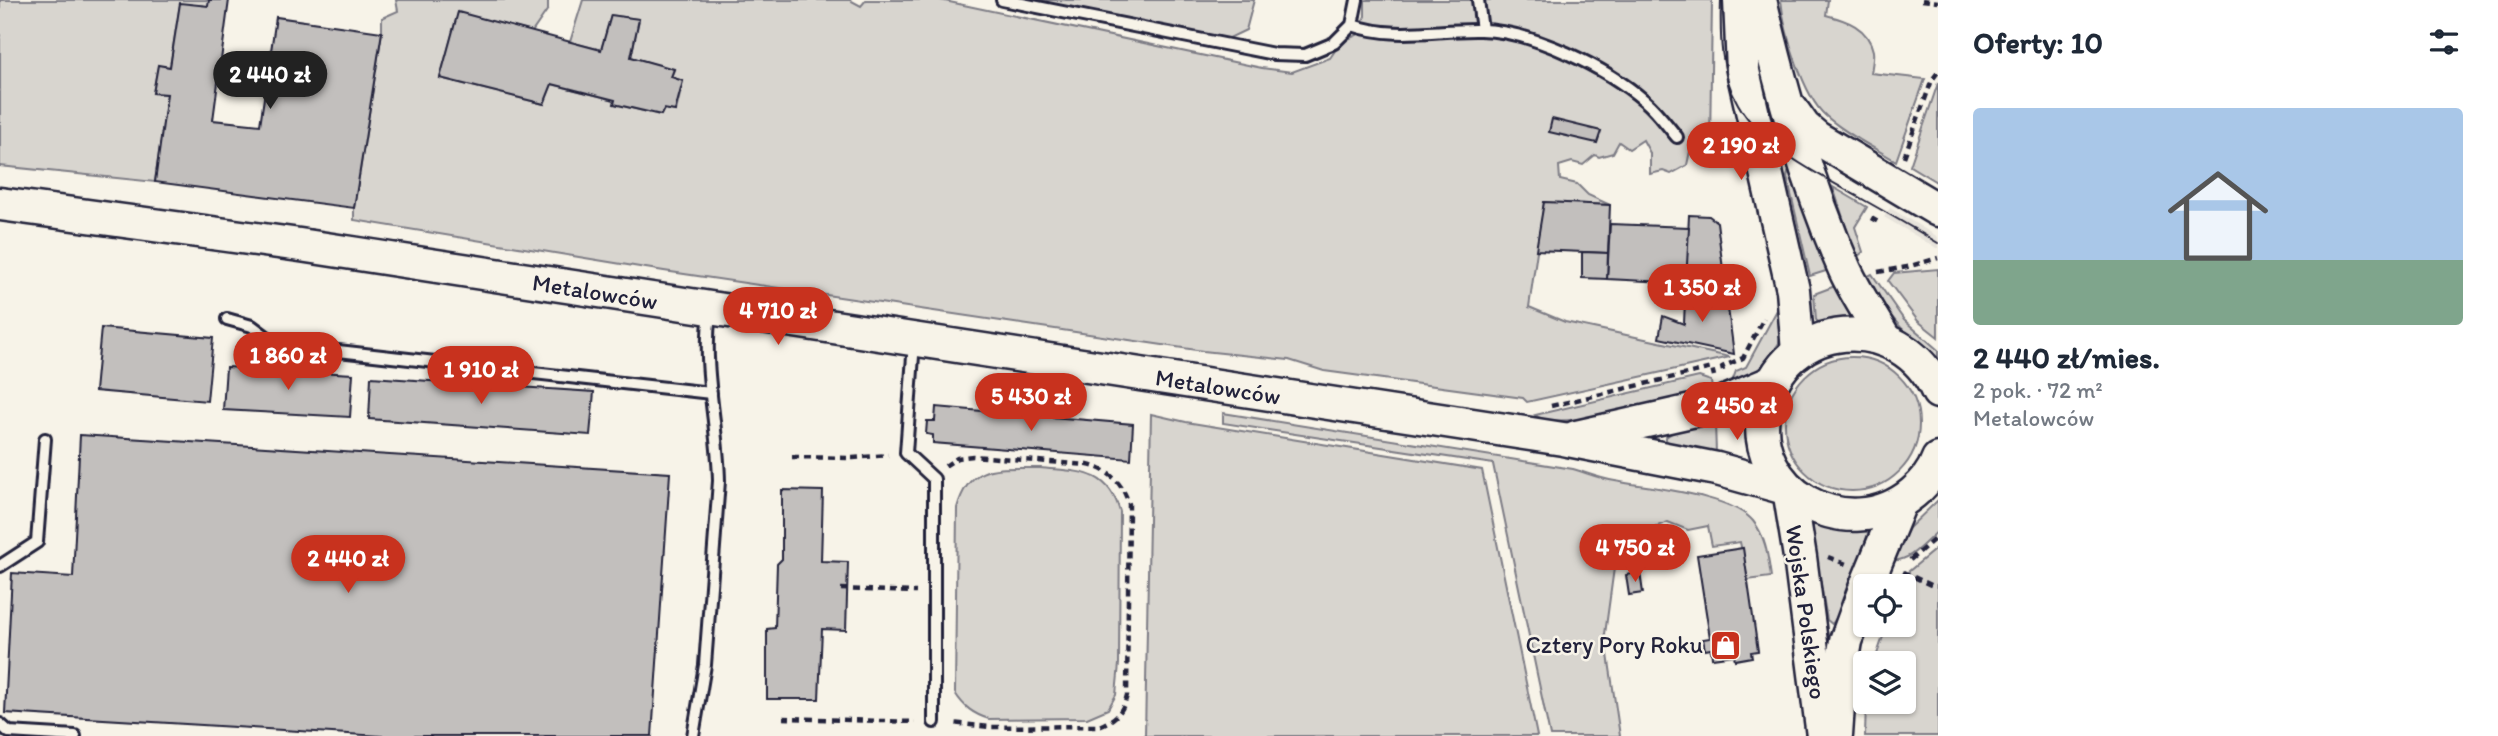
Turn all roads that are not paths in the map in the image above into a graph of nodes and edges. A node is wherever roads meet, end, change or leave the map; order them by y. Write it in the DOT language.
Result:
graph roads {
  1 [pos="1002,0"];
  2 [pos="1357,0"];
  3 [pos="1478,0"];
  4 [pos="1740,0"];
  5 [pos="1760,0"];
  6 [pos="1352,25"];
  7 [pos="1482,30"];
  8 [pos="1782,90"];
  9 [pos="1677,137"];
  10 [pos="0,204"];
  11 [pos="1938,210"];
  12 [pos="710,310"];
  13 [pos="227,320"];
  14 [pos="1885,340"];
  15 [pos="914,341"];
  16 [pos="1798,352"];
  17 [pos="1773,382"];
  18 [pos="1936,384"];
  19 [pos="711,393"];
  20 [pos="46,439"];
  21 [pos="1563,439"];
  22 [pos="1925,481"];
  23 [pos="1788,489"];
  24 [pos="0,566"];
  25 [pos="1873,574"];
  26 [pos="1853,622"];
  27 [pos="934,722"];
  28 [pos="0,724"];
  29 [pos="75,736"];
  30 [pos="693,736"];
  31 [pos="1824,736"];
  32 [pos="1835,736"];
  1 -- 6 [label="lane"];
  2 -- 6 [label="lane"];
  3 -- 7 [label="lane"];
  4 -- 16 [label="street"];
  5 -- 8 [label="street"];
  6 -- 7 [label="lane"];
  7 -- 9 [label="lane"];
  8 -- 11 [label="street"];
  8 -- 14 [label="street"];
  10 -- 12 [label="street, Metalowców"];
  12 -- 15 [label="street, Metalowców"];
  12 -- 19 [label="lane"];
  13 -- 19 [label="lane"];
  14 -- 16 [label="street"];
  14 -- 18 [label="street"];
  15 -- 21 [label="street, Metalowców"];
  15 -- 27 [label="lane"];
  16 -- 17 [label="street"];
  17 -- 21 [label="street"];
  17 -- 23 [label="street"];
  19 -- 30 [label="lane"];
  20 -- 24 [label="lane"];
  21 -- 23 [label="street, Metalowców"];
  22 -- 23 [label="street"];
  22 -- 25 [label="street, Wojska Polskiego"];
  23 -- 31 [label="street, Wojska Polskiego"];
  26 -- 32 [label="street, Wojska Polskiego"];
  28 -- 29 [label="lane"];
}
